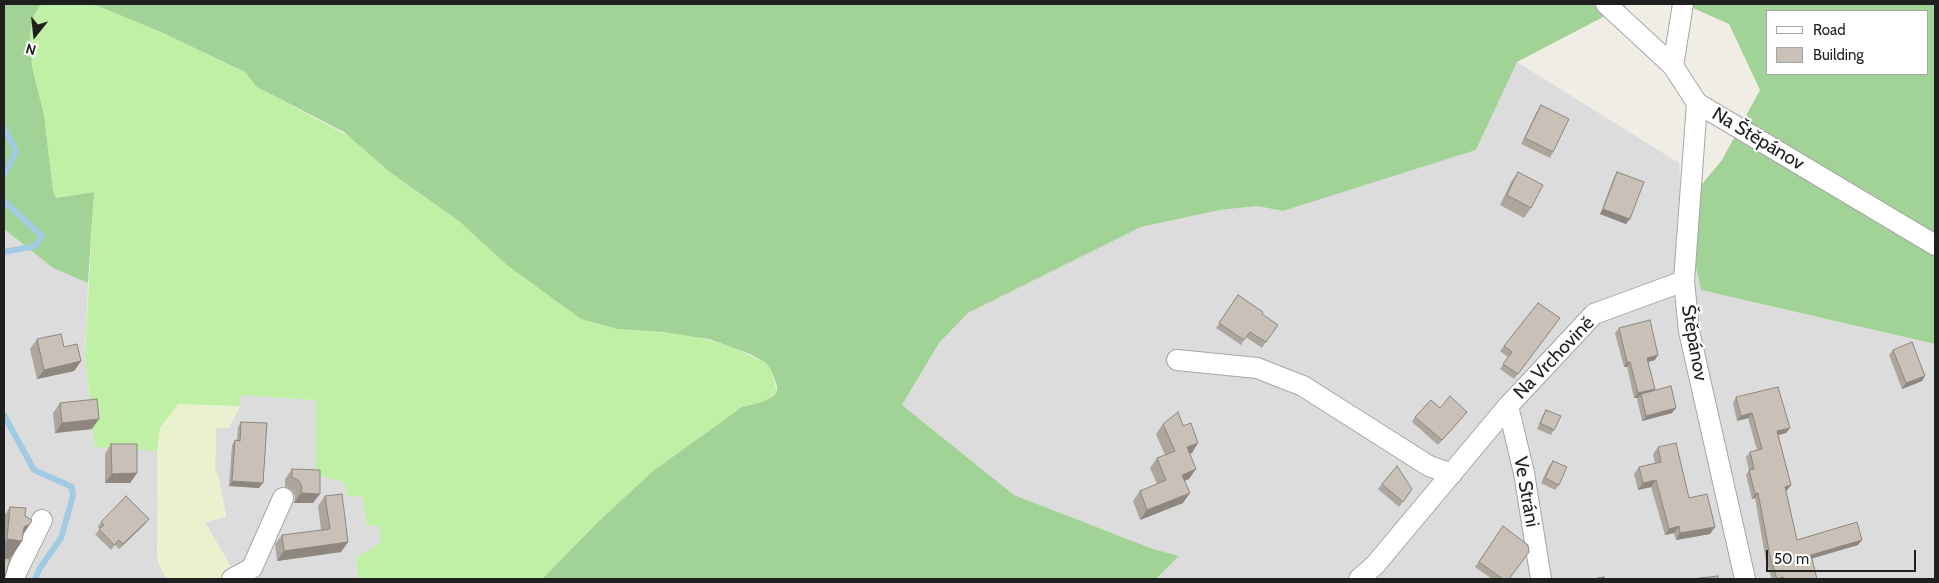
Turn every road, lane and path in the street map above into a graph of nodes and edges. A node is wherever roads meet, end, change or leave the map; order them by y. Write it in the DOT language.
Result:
graph roads {
  1 [pos="1606,4"];
  2 [pos="1683,4"];
  3 [pos="1673,66"];
  4 [pos="1697,103"];
  5 [pos="1935,245"];
  6 [pos="1684,281"];
  7 [pos="1177,360"];
  8 [pos="1508,406"];
  9 [pos="1452,474"];
  10 [pos="283,498"];
  11 [pos="42,520"];
  12 [pos="12,579"];
  13 [pos="232,579"];
  14 [pos="1359,579"];
  15 [pos="1541,579"];
  16 [pos="1745,579"];
  1 -- 3 [label="street, Na Štěpánov"];
  2 -- 3 [label="street"];
  3 -- 4 [label="street, Na Štěpánov"];
  4 -- 5 [label="street, Na Štěpánov"];
  4 -- 6 [label="street, Štěpánov"];
  6 -- 8 [label="street, Na Vrchovině"];
  6 -- 16 [label="street, Štěpánov"];
  7 -- 9 [label="street"];
  8 -- 9 [label="street, Na Vrchovině"];
  8 -- 15 [label="street, Ve Stráni"];
  9 -- 14 [label="street, Na Vrchovině"];
  10 -- 13 [label="street"];
  11 -- 12 [label="street"];
}
